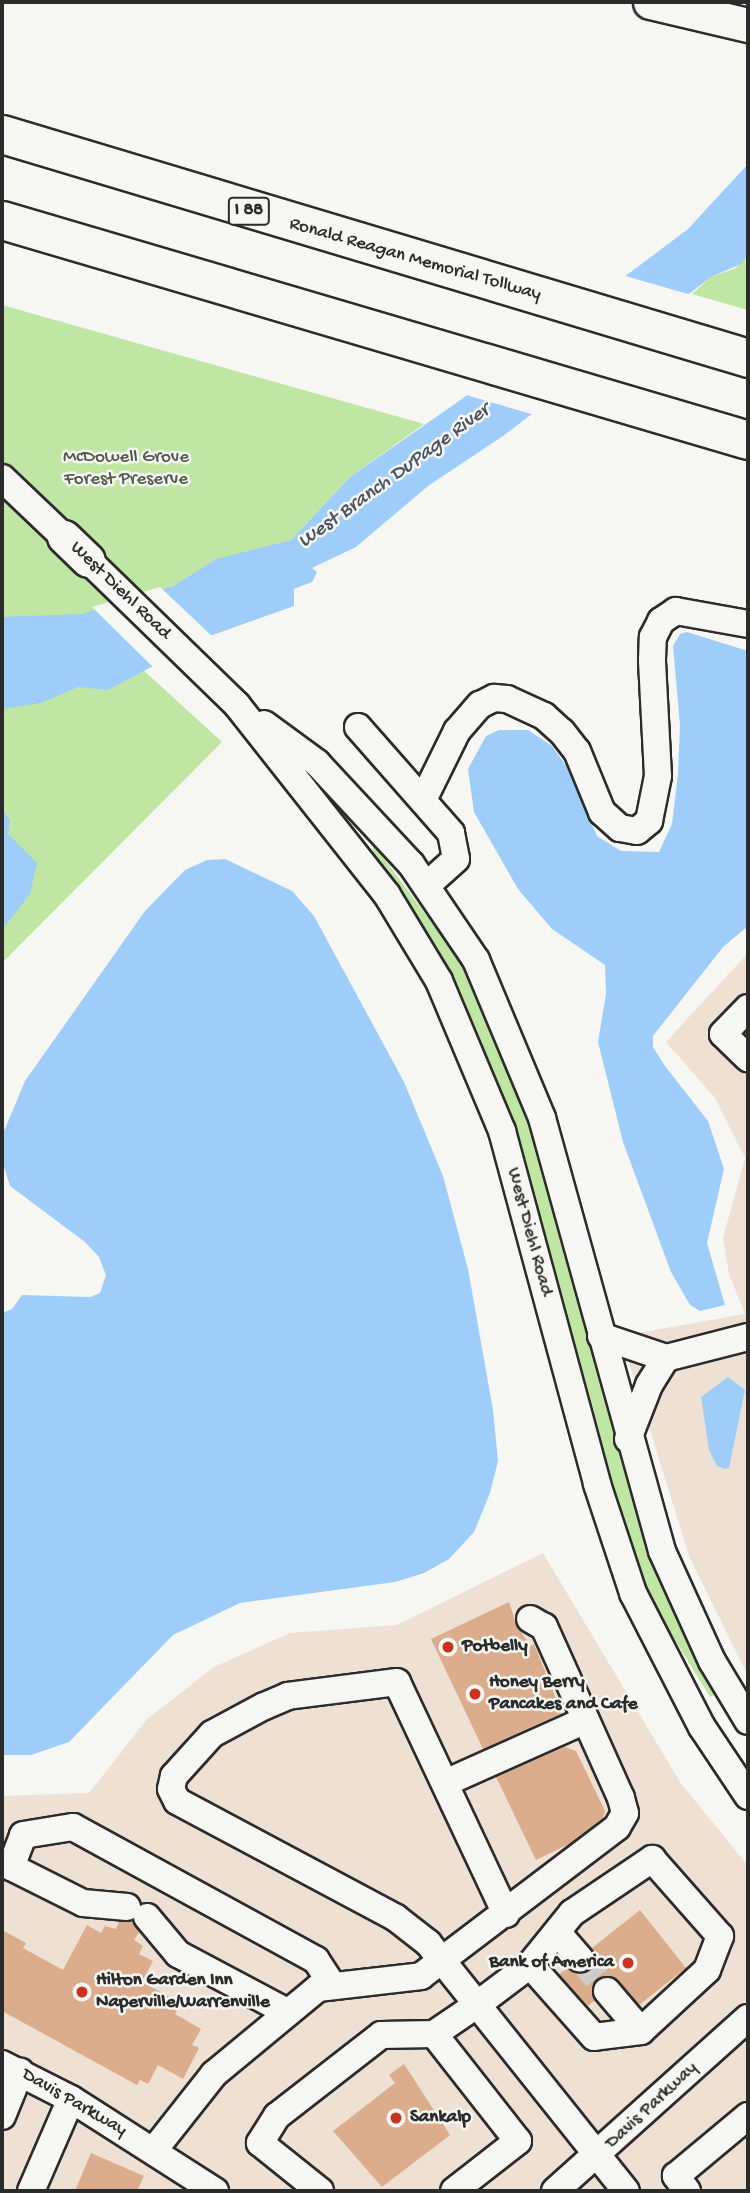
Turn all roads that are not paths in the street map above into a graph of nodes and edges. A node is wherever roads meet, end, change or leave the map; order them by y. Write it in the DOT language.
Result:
graph roads {
  1 [pos="650,2"];
  2 [pos="748,25"];
  3 [pos="2,134"];
  4 [pos="2,220"];
  5 [pos="736,355"];
  6 [pos="748,439"];
  7 [pos="2,478"];
  8 [pos="64,537"];
  9 [pos="88,560"];
  10 [pos="748,624"];
  11 [pos="237,705"];
  12 [pos="358,727"];
  13 [pos="423,800"];
  14 [pos="426,886"];
  15 [pos="748,1008"];
  16 [pos="748,1058"];
  17 [pos="601,1336"];
  18 [pos="748,1337"];
  19 [pos="666,1358"];
  20 [pos="628,1439"];
  21 [pos="530,1619"];
  22 [pos="586,1720"];
  23 [pos="748,1721"];
  24 [pos="444,1783"];
  25 [pos="748,1796"];
  26 [pos="506,1914"];
  27 [pos="557,1931"];
  28 [pos="580,1958"];
  29 [pos="445,1962"];
  30 [pos="530,1965"];
  31 [pos="331,1983"];
  32 [pos="607,1990"];
  33 [pos="478,2004"];
  34 [pos="287,2012"];
  35 [pos="748,2018"];
  36 [pos="641,2031"];
  37 [pos="434,2034"];
  38 [pos="11,2068"];
  39 [pos="71,2099"];
  40 [pos="2,2116"];
  41 [pos="748,2116"];
  42 [pos="154,2150"];
  43 [pos="598,2157"];
  44 [pos="314,2190"];
  45 [pos="30,2191"];
  46 [pos="215,2191"];
  47 [pos="454,2191"];
  48 [pos="555,2191"];
  49 [pos="626,2191"];
  50 [pos="687,2191"];
  1 -- 2 [label="main road"];
  3 -- 5 [label="highway, Ronald Reagan Memorial Tollway / I 88"];
  4 -- 6 [label="highway"];
  7 -- 8 [label="street, West Diehl Road"];
  8 -- 9 [label="main road, West Diehl Road"];
  9 -- 11 [label="street, West Diehl Road"];
  10 -- 13 [label="street"];
  11 -- 14 [label="street, West Diehl Road"];
  11 -- 25 [label="street, West Diehl Road"];
  12 -- 13 [label="street"];
  13 -- 14 [label="street"];
  14 -- 17 [label="street, West Diehl Road"];
  15 -- 16 [label="street"];
  17 -- 19 [label="street"];
  17 -- 20 [label="street, West Diehl Road"];
  18 -- 19 [label="street"];
  19 -- 20 [label="street"];
  20 -- 23 [label="street, West Diehl Road"];
  21 -- 22 [label="street"];
  22 -- 24 [label="street"];
  22 -- 26 [label="street"];
  24 -- 26 [label="street"];
  24 -- 29 [label="street"];
  26 -- 29 [label="street"];
  27 -- 28 [label="street"];
  27 -- 30 [label="street"];
  27 -- 36 [label="street"];
  29 -- 31 [label="street"];
  29 -- 33 [label="street"];
  30 -- 33 [label="street"];
  30 -- 36 [label="street"];
  31 -- 34 [label="street"];
  31 -- 34 [label="street"];
  32 -- 36 [label="street"];
  33 -- 37 [label="street"];
  33 -- 43 [label="street"];
  34 -- 42 [label="street"];
  35 -- 43 [label="street, Davis Parkway"];
  37 -- 44 [label="street"];
  37 -- 47 [label="street"];
  38 -- 39 [label="street, Davis Parkway"];
  38 -- 40 [label="street"];
  39 -- 42 [label="street, Davis Parkway"];
  39 -- 45 [label="street"];
  41 -- 50 [label="street"];
  42 -- 46 [label="street, Davis Parkway"];
  43 -- 48 [label="street, Davis Parkway"];
  43 -- 49 [label="street"];
}
